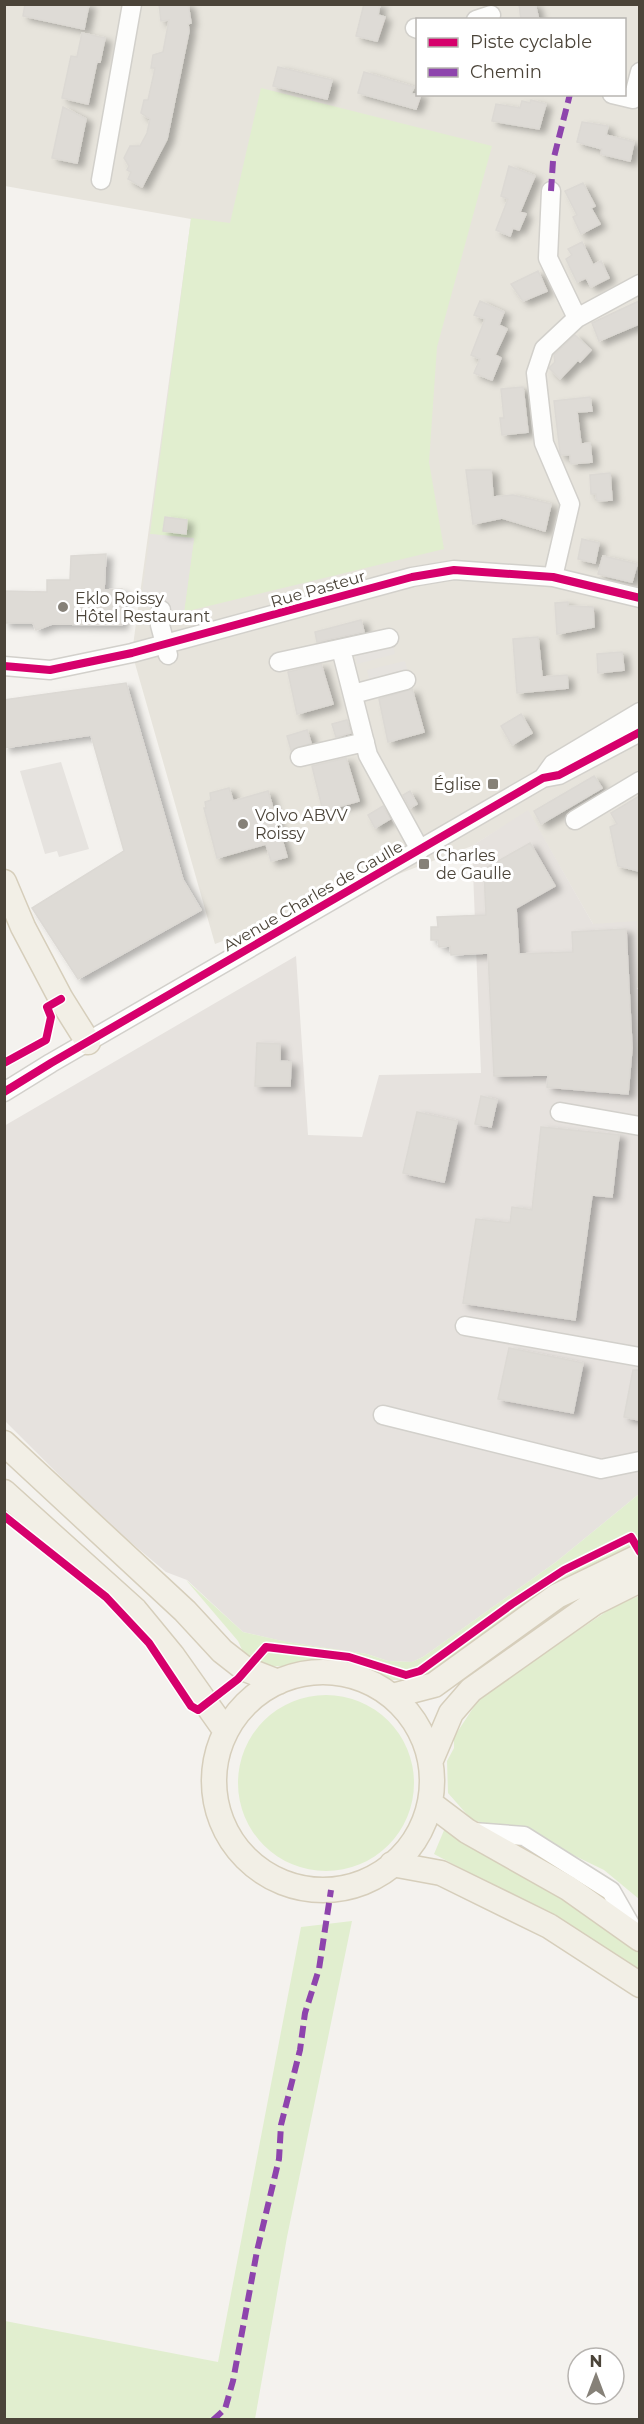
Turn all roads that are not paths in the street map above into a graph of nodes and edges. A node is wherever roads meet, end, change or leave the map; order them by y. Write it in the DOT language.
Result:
graph roads {
  1 [pos="132,4"];
  2 [pos="639,72"];
  3 [pos="620,96"];
  4 [pos="100,180"];
  5 [pos="551,190"];
  6 [pos="639,284"];
  7 [pos="577,318"];
  8 [pos="553,577"];
  9 [pos="639,598"];
  10 [pos="161,610"];
  11 [pos="389,638"];
  12 [pos="341,649"];
  13 [pos="166,651"];
  14 [pos="279,662"];
  15 [pos="4,666"];
  16 [pos="406,680"];
  17 [pos="353,694"];
  18 [pos="639,712"];
  19 [pos="633,734"];
  20 [pos="365,742"];
  21 [pos="300,757"];
  22 [pos="639,781"];
  23 [pos="575,820"];
  24 [pos="420,850"];
  25 [pos="4,882"];
  26 [pos="88,1042"];
  27 [pos="4,1092"];
  28 [pos="560,1112"];
  29 [pos="639,1126"];
  30 [pos="465,1326"];
  31 [pos="639,1357"];
  32 [pos="383,1415"];
  33 [pos="4,1443"];
  34 [pos="639,1461"];
  35 [pos="4,1492"];
  36 [pos="639,1556"];
  37 [pos="639,1580"];
  38 [pos="278,1682"];
  39 [pos="392,1696"];
  40 [pos="225,1730"];
  41 [pos="431,1760"];
  42 [pos="430,1803"];
  43 [pos="393,1864"];
  44 [pos="639,1938"];
  45 [pos="639,1985"];
  1 -- 4 [label="street"];
  2 -- 3 [label="street"];
  5 -- 7 [label="street"];
  6 -- 7 [label="street"];
  7 -- 8 [label="street"];
  8 -- 9 [label="street, Rue Pasteur"];
  8 -- 13 [label="street, Rue Pasteur"];
  10 -- 13 [label="street"];
  11 -- 12 [label="street"];
  12 -- 14 [label="street"];
  12 -- 17 [label="street"];
  13 -- 15 [label="street, Rue Pasteur"];
  16 -- 17 [label="street"];
  17 -- 20 [label="street"];
  18 -- 19 [label="street, Avenue Charles de Gaulle"];
  19 -- 24 [label="street, Avenue Charles de Gaulle"];
  20 -- 21 [label="street"];
  20 -- 24 [label="street"];
  22 -- 23 [label="street"];
  24 -- 26 [label="street, Avenue Charles de Gaulle"];
  25 -- 26 [label="main road"];
  26 -- 27 [label="street, Avenue Charles de Gaulle"];
  28 -- 29 [label="street"];
  30 -- 31 [label="street"];
  32 -- 34 [label="street"];
  33 -- 38 [label="main road"];
  35 -- 40 [label="main road"];
  36 -- 39 [label="main road"];
  37 -- 41 [label="main road"];
  38 -- 39 [label="main road"];
  38 -- 40 [label="main road"];
  39 -- 41 [label="main road"];
  40 -- 43 [label="main road"];
  41 -- 42 [label="main road"];
  42 -- 43 [label="main road"];
  42 -- 44 [label="main road"];
  43 -- 45 [label="main road"];
}
